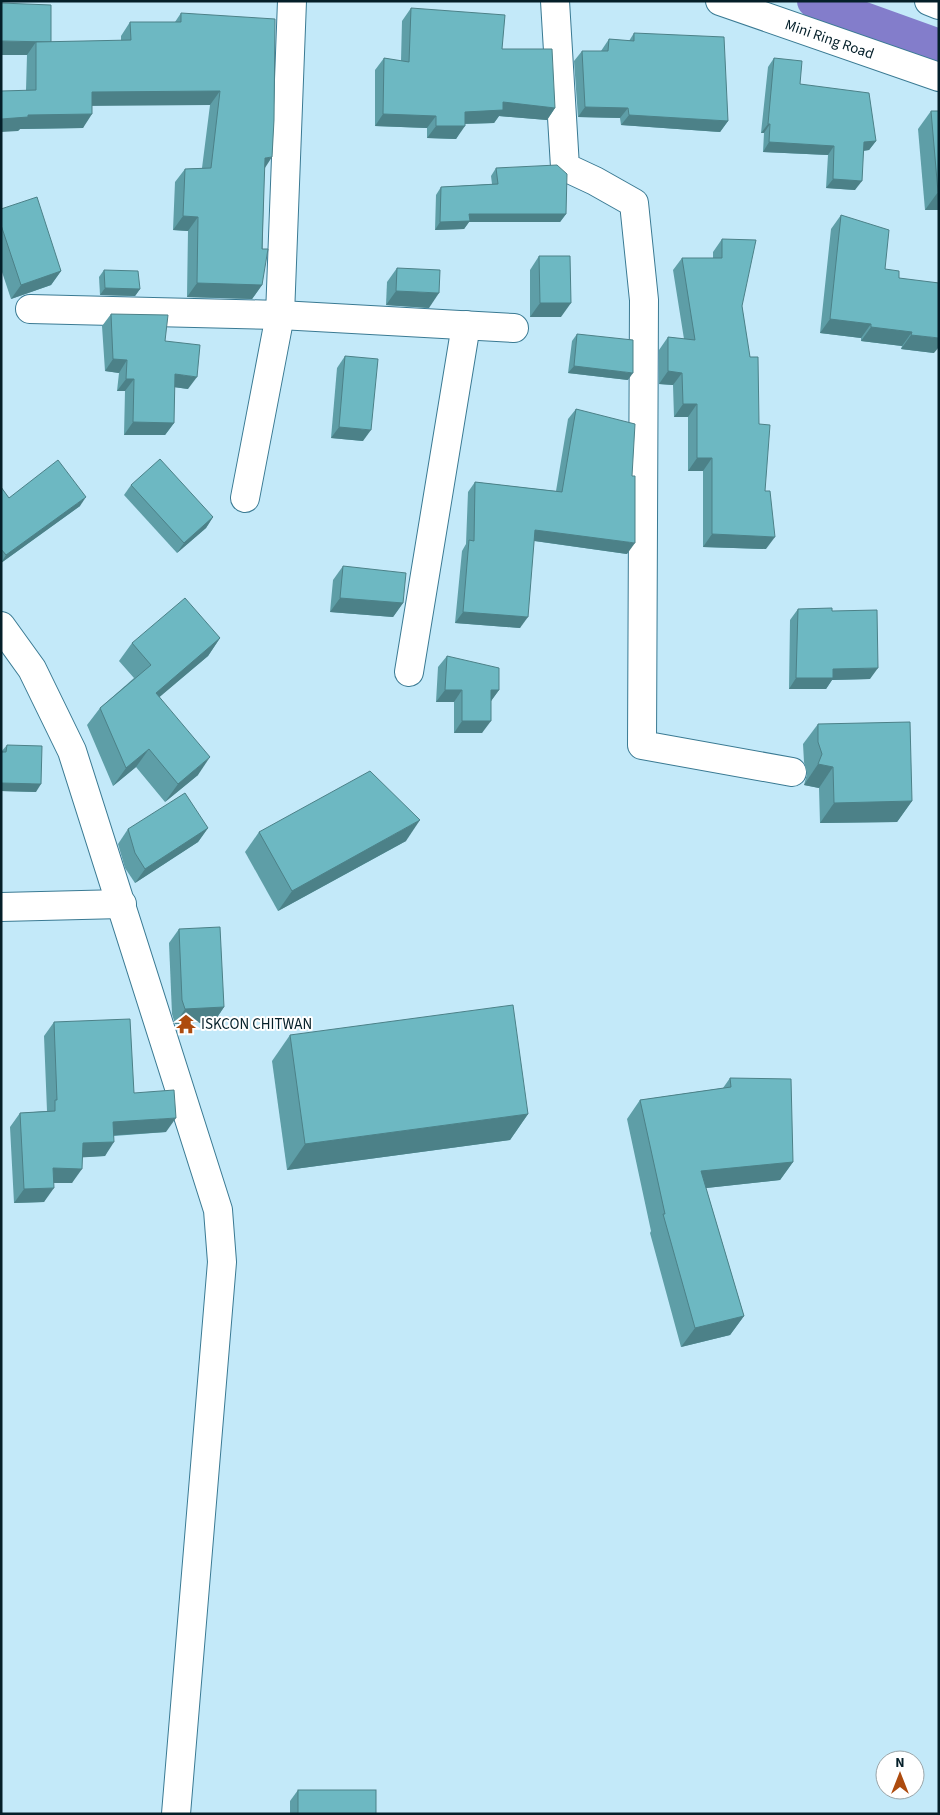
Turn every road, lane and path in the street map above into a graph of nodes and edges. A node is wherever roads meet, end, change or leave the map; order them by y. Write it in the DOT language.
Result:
graph roads {
  1 [pos="292,1"];
  2 [pos="555,1"];
  3 [pos="720,1"];
  4 [pos="928,1"];
  5 [pos="939,5"];
  6 [pos="939,77"];
  7 [pos="30,309"];
  8 [pos="280,315"];
  9 [pos="466,325"];
  10 [pos="514,328"];
  11 [pos="245,498"];
  12 [pos="1,626"];
  13 [pos="409,672"];
  14 [pos="792,772"];
  15 [pos="122,904"];
  16 [pos="1,907"];
  17 [pos="176,1814"];
  1 -- 8 [label="street"];
  2 -- 14 [label="street"];
  3 -- 6 [label="street, Mini Ring Road"];
  4 -- 5 [label="street"];
  7 -- 8 [label="street"];
  8 -- 9 [label="street"];
  8 -- 11 [label="street"];
  9 -- 10 [label="street"];
  9 -- 13 [label="street"];
  12 -- 15 [label="street"];
  15 -- 16 [label="street"];
  15 -- 17 [label="street"];
}
